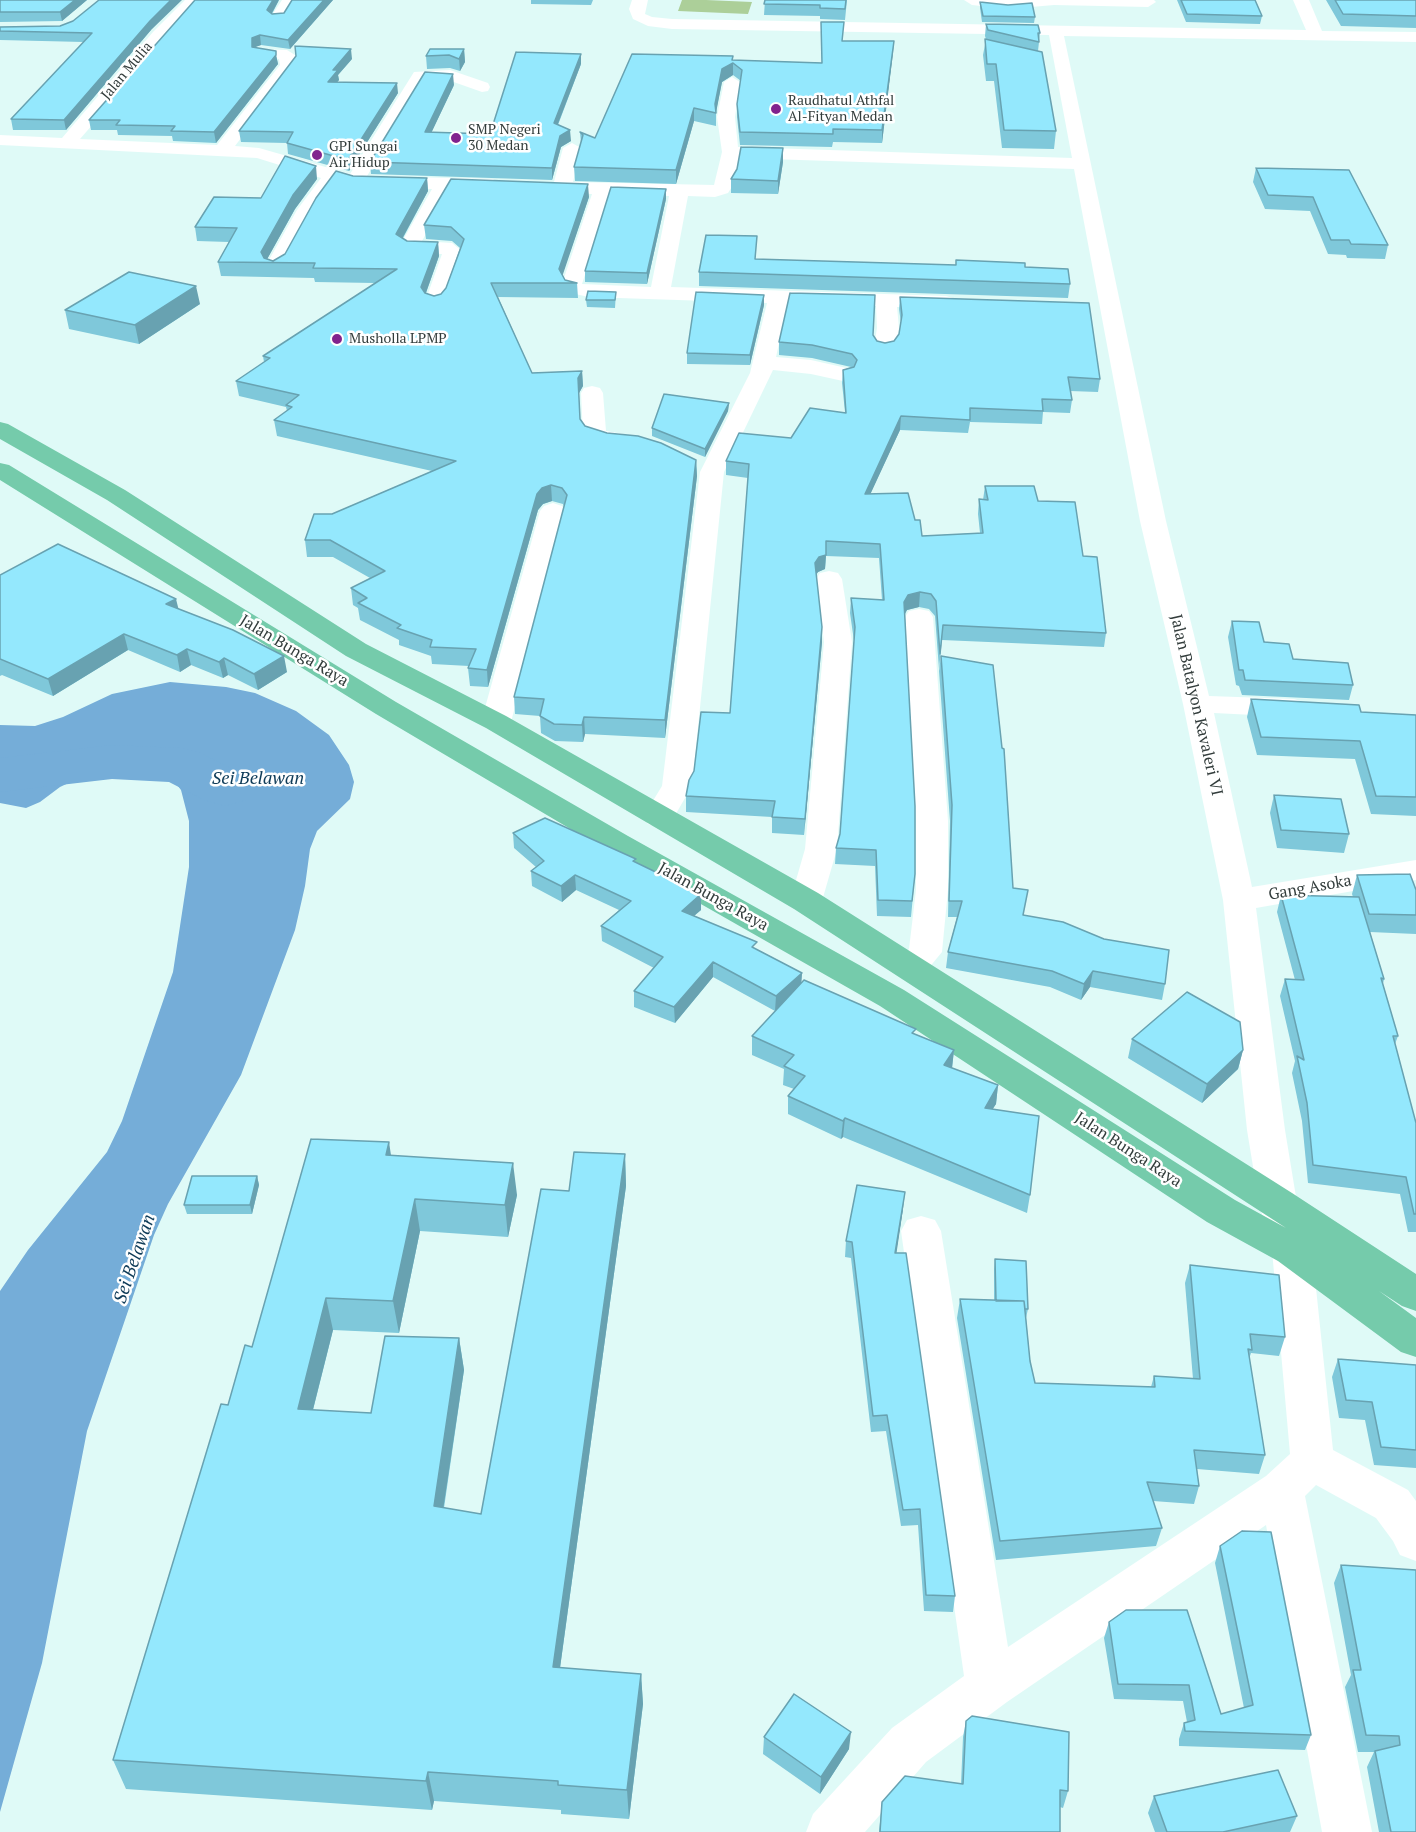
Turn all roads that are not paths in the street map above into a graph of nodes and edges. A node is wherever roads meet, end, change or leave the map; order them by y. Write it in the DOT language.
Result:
graph roads {
  1 [pos="193,0"];
  2 [pos="290,0"];
  3 [pos="640,0"];
  4 [pos="972,0"];
  5 [pos="1301,0"];
  6 [pos="1148,1"];
  7 [pos="864,9"];
  8 [pos="278,18"];
  9 [pos="864,26"];
  10 [pos="964,29"];
  11 [pos="1056,33"];
  12 [pos="1157,33"];
  13 [pos="1316,36"];
  14 [pos="1416,37"];
  15 [pos="975,44"];
  16 [pos="261,52"];
  17 [pos="1040,62"];
  18 [pos="1063,67"];
  19 [pos="732,82"];
  20 [pos="482,87"];
  21 [pos="0,140"];
  22 [pos="65,145"];
  23 [pos="572,148"];
  24 [pos="222,151"];
  25 [pos="731,152"];
  26 [pos="1080,164"];
  27 [pos="332,176"];
  28 [pos="354,181"];
  29 [pos="445,183"];
  30 [pos="562,188"];
  31 [pos="603,189"];
  32 [pos="679,192"];
  33 [pos="275,267"];
  34 [pos="660,292"];
  35 [pos="779,296"];
  36 [pos="886,299"];
  37 [pos="435,302"];
  38 [pos="964,303"];
  39 [pos="885,347"];
  40 [pos="764,363"];
  41 [pos="843,374"];
  42 [pos="592,393"];
  43 [pos="0,429"];
  44 [pos="650,446"];
  45 [pos="0,470"];
  46 [pos="553,511"];
  47 [pos="828,579"];
  48 [pos="919,617"];
  49 [pos="1197,704"];
  50 [pos="1319,710"];
  51 [pos="496,722"];
  52 [pos="659,817"];
  53 [pos="1416,870"];
  54 [pos="1239,900"];
  55 [pos="806,901"];
  56 [pos="911,967"];
  57 [pos="1278,1203"];
  58 [pos="921,1231"];
  59 [pos="1292,1250"];
  60 [pos="1416,1295"];
  61 [pos="1416,1340"];
  62 [pos="1297,1475"];
  63 [pos="1416,1541"];
  64 [pos="990,1686"];
  65 [pos="831,1832"];
  66 [pos="1347,1832"];
  1 -- 22 [label="street, Jalan Mulia"];
  2 -- 8 [label="street"];
  3 -- 9 [label="street"];
  4 -- 6 [label="street"];
  5 -- 13 [label="street"];
  6 -- 12 [label="street"];
  7 -- 9 [label="street"];
  9 -- 10 [label="street"];
  10 -- 11 [label="street"];
  10 -- 15 [label="street"];
  11 -- 12 [label="street"];
  11 -- 18 [label="street, Jalan Batalyon Kavaleri VI"];
  12 -- 13 [label="street"];
  13 -- 14 [label="street"];
  16 -- 24 [label="street"];
  17 -- 18 [label="street"];
  18 -- 26 [label="street, Jalan Batalyon Kavaleri VI"];
  19 -- 25 [label="street"];
  20 -- 28 [label="street"];
  21 -- 22 [label="street"];
  22 -- 24 [label="street"];
  23 -- 30 [label="street"];
  24 -- 27 [label="street"];
  25 -- 26 [label="street"];
  25 -- 32 [label="street"];
  26 -- 49 [label="street, Jalan Batalyon Kavaleri VI"];
  27 -- 28 [label="street"];
  27 -- 33 [label="street"];
  28 -- 29 [label="street"];
  29 -- 30 [label="street"];
  29 -- 37 [label="street"];
  30 -- 31 [label="street"];
  31 -- 32 [label="street"];
  31 -- 34 [label="street"];
  32 -- 34 [label="street"];
  34 -- 35 [label="street"];
  35 -- 36 [label="street"];
  35 -- 40 [label="street"];
  36 -- 38 [label="street"];
  36 -- 39 [label="street"];
  40 -- 41 [label="street"];
  40 -- 52 [label="street"];
  42 -- 44 [label="street"];
  43 -- 51 [label="main road, Jalan Bunga Raya"];
  45 -- 59 [label="main road, Jalan Bunga Raya"];
  46 -- 51 [label="street"];
  47 -- 55 [label="street"];
  48 -- 56 [label="street"];
  49 -- 50 [label="street"];
  49 -- 54 [label="street, Jalan Batalyon Kavaleri VI"];
  51 -- 52 [label="main road, Jalan Bunga Raya"];
  52 -- 55 [label="main road, Jalan Bunga Raya"];
  53 -- 54 [label="street, Gang Asoka"];
  54 -- 57 [label="street, Jalan Batalyon Kavaleri VI"];
  55 -- 56 [label="main road, Jalan Bunga Raya"];
  56 -- 57 [label="main road, Jalan Bunga Raya"];
  57 -- 59 [label="street, Jalan Batalyon Kavaleri VI"];
  57 -- 60 [label="main road, Jalan Bunga Raya"];
  58 -- 64 [label="street"];
  59 -- 61 [label="main road, Jalan Bunga Raya"];
  59 -- 62 [label="street, Jalan Batalyon Kavaleri VI"];
  62 -- 63 [label="street"];
  62 -- 64 [label="street"];
  62 -- 66 [label="street, Jalan Batalyon Kavaleri VI"];
  64 -- 65 [label="street"];
}
